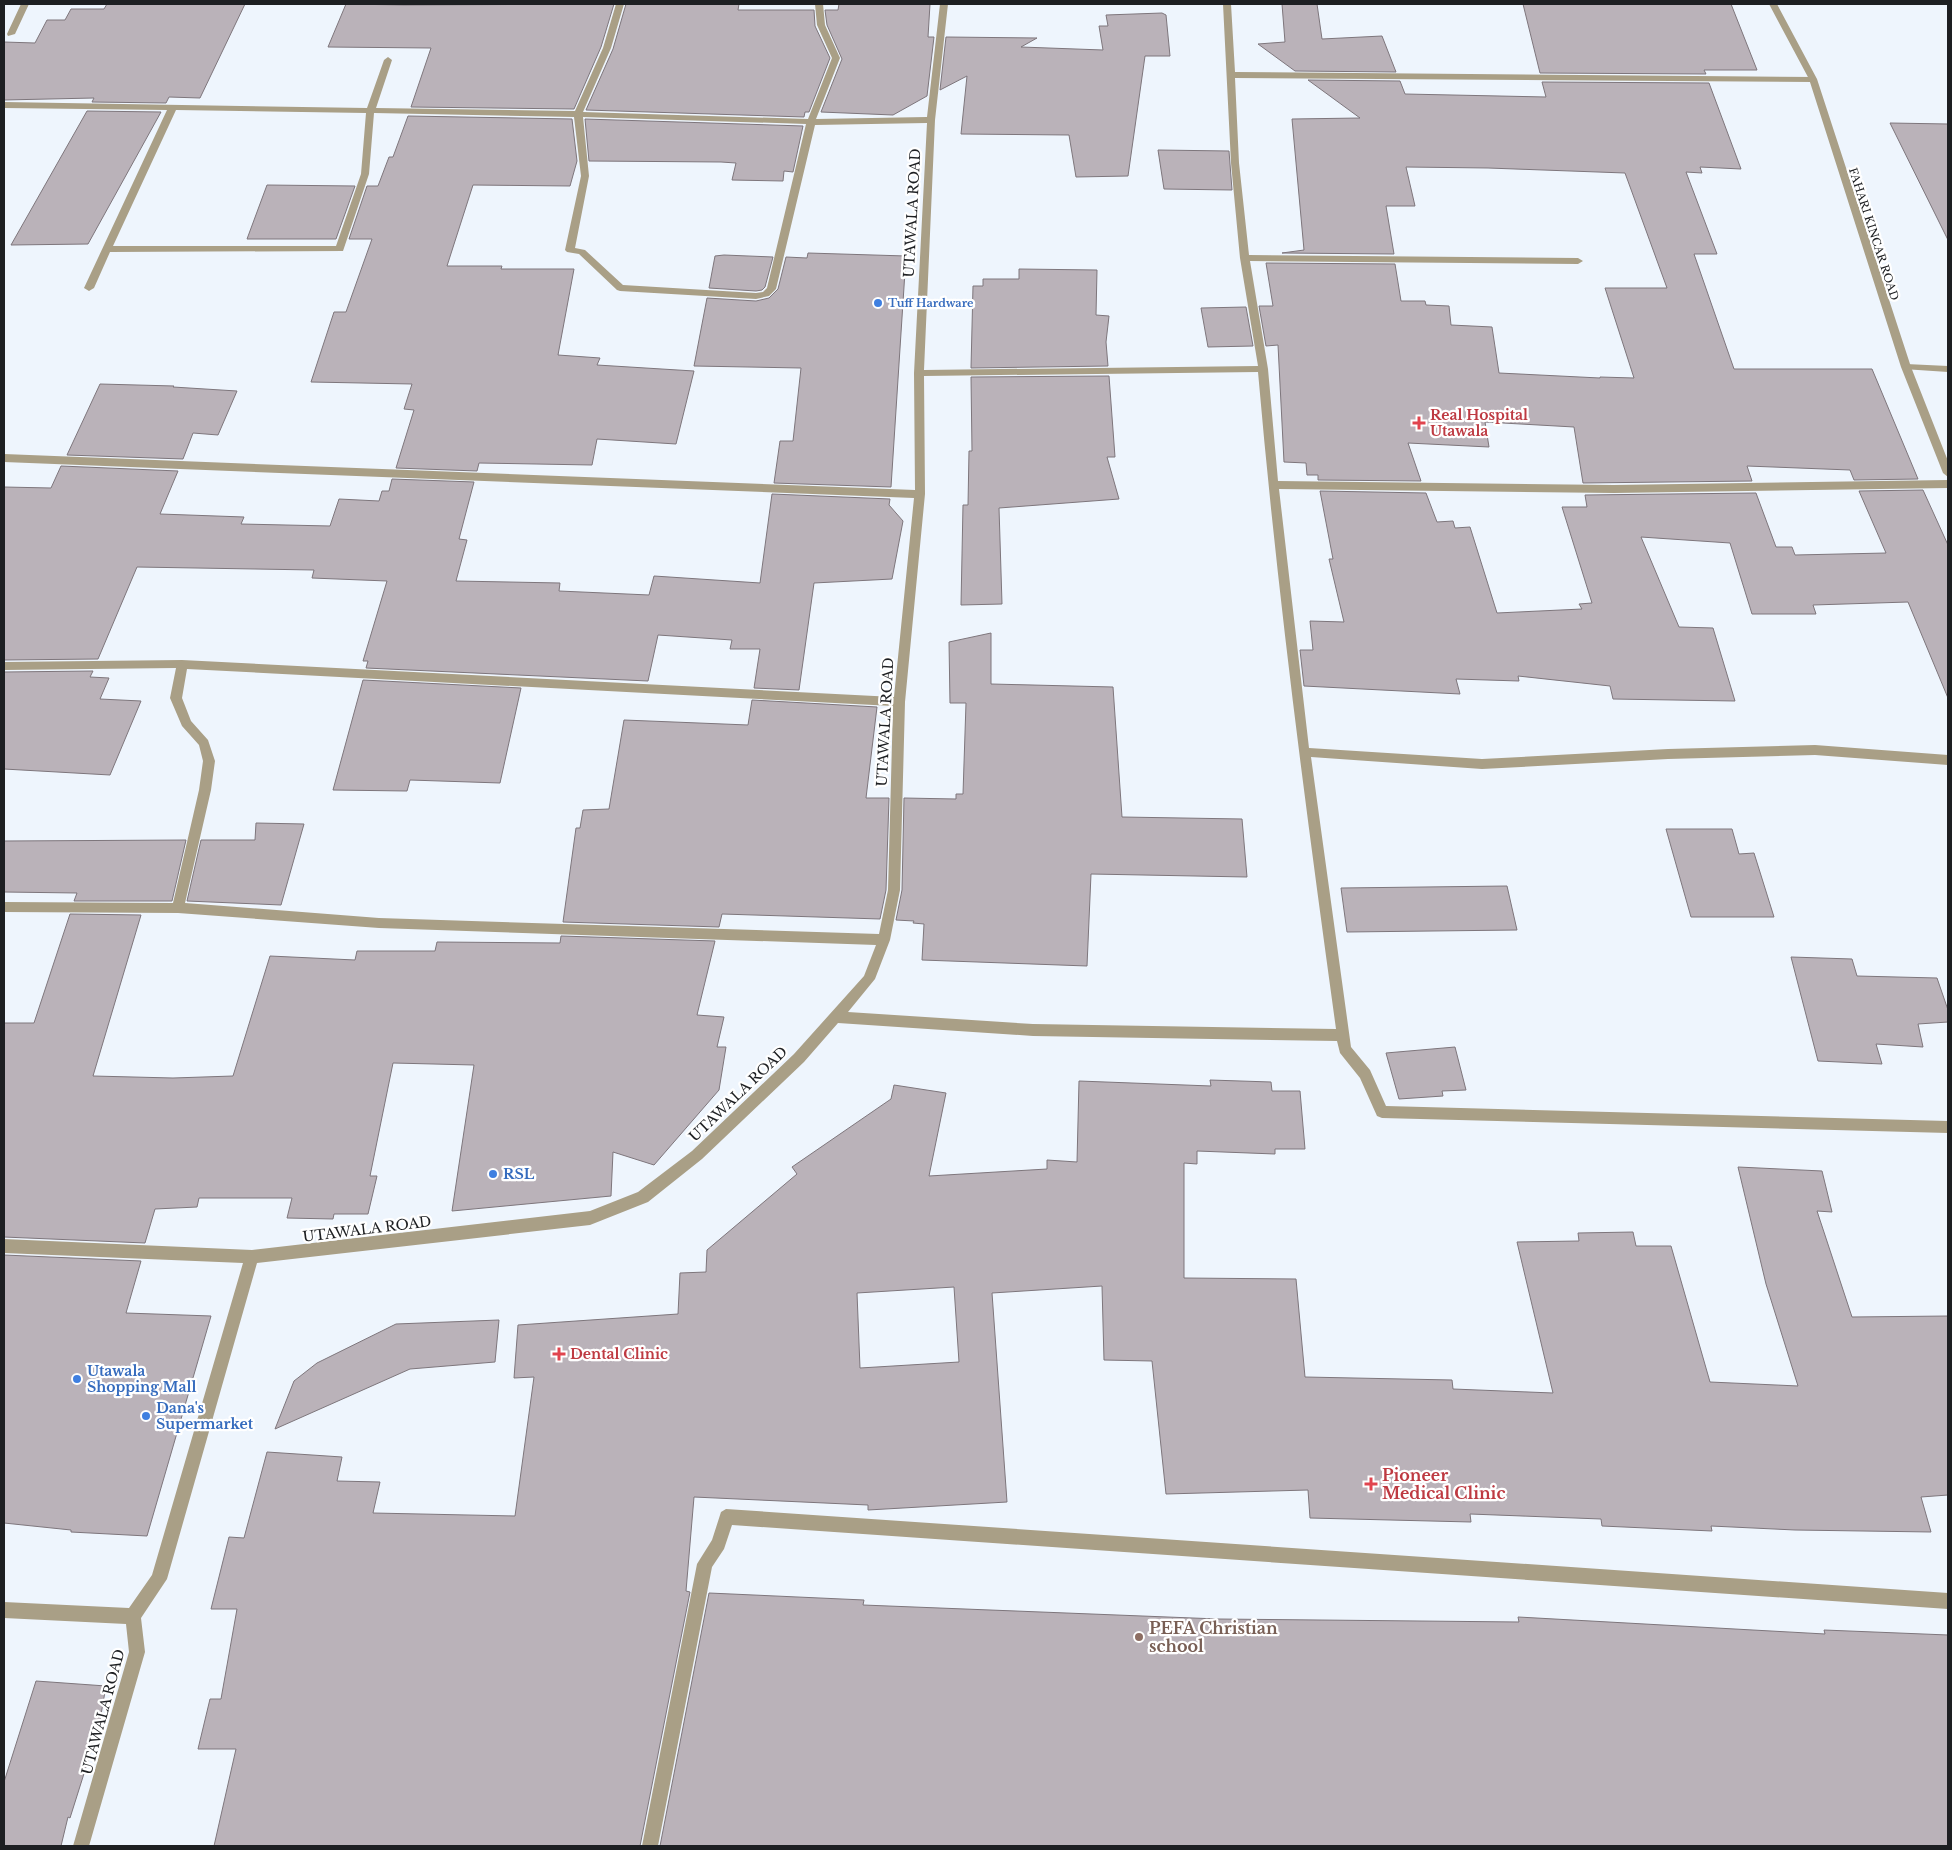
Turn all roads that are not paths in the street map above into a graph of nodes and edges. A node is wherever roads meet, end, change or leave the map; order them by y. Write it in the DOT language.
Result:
graph roads {
  1 [pos="25,4"];
  2 [pos="620,4"];
  3 [pos="819,4"];
  4 [pos="944,4"];
  5 [pos="1227,4"];
  6 [pos="1773,4"];
  7 [pos="10,34"];
  8 [pos="388,60"];
  9 [pos="1231,75"];
  10 [pos="1813,79"];
  11 [pos="4,105"];
  12 [pos="172,109"];
  13 [pos="370,112"];
  14 [pos="578,114"];
  15 [pos="931,120"];
  16 [pos="811,122"];
  17 [pos="106,250"];
  18 [pos="1245,258"];
  19 [pos="1578,261"];
  20 [pos="89,288"];
  21 [pos="1906,367"];
  22 [pos="1948,368"];
  23 [pos="1263,369"];
  24 [pos="919,373"];
  25 [pos="4,458"];
  26 [pos="1948,473"];
  27 [pos="1948,484"];
  28 [pos="1273,485"];
  29 [pos="920,494"];
  30 [pos="182,664"];
  31 [pos="4,666"];
  32 [pos="899,702"];
  33 [pos="1304,752"];
  34 [pos="1948,760"];
  35 [pos="4,907"];
  36 [pos="178,908"];
  37 [pos="884,940"];
  38 [pos="836,1017"];
  39 [pos="1343,1035"];
  40 [pos="1948,1127"];
  41 [pos="4,1246"];
  42 [pos="252,1257"];
  43 [pos="1948,1601"];
  44 [pos="4,1610"];
  45 [pos="133,1616"];
  46 [pos="81,1846"];
  47 [pos="650,1846"];
  1 -- 7 [label="street"];
  2 -- 14 [label="street"];
  3 -- 16 [label="street"];
  4 -- 15 [label="street, UTAWALA ROAD"];
  5 -- 9 [label="street"];
  6 -- 10 [label="street, FAHARI KINCAR ROAD"];
  8 -- 13 [label="street"];
  9 -- 10 [label="street"];
  9 -- 18 [label="street"];
  10 -- 21 [label="street, FAHARI KINCAR ROAD"];
  11 -- 12 [label="street"];
  12 -- 13 [label="street"];
  12 -- 17 [label="street"];
  13 -- 14 [label="street"];
  13 -- 17 [label="street"];
  14 -- 16 [label="street"];
  14 -- 16 [label="street"];
  15 -- 16 [label="street"];
  15 -- 24 [label="street, UTAWALA ROAD"];
  17 -- 20 [label="street"];
  18 -- 19 [label="street"];
  18 -- 23 [label="street"];
  21 -- 22 [label="street"];
  21 -- 26 [label="street, FAHARI KINCAR ROAD"];
  23 -- 24 [label="street"];
  23 -- 28 [label="street"];
  24 -- 29 [label="street, UTAWALA ROAD"];
  25 -- 29 [label="street"];
  27 -- 28 [label="street"];
  28 -- 33 [label="street"];
  29 -- 32 [label="street, UTAWALA ROAD"];
  30 -- 31 [label="street"];
  30 -- 32 [label="street"];
  30 -- 36 [label="street"];
  32 -- 37 [label="street, UTAWALA ROAD"];
  33 -- 34 [label="street"];
  33 -- 39 [label="street"];
  35 -- 36 [label="street"];
  36 -- 37 [label="street"];
  37 -- 38 [label="street, UTAWALA ROAD"];
  38 -- 39 [label="street"];
  38 -- 42 [label="street, UTAWALA ROAD"];
  39 -- 40 [label="street"];
  41 -- 42 [label="street, UTAWALA ROAD"];
  42 -- 45 [label="street"];
  43 -- 47 [label="street"];
  44 -- 45 [label="street"];
  45 -- 46 [label="street, UTAWALA ROAD"];
}
